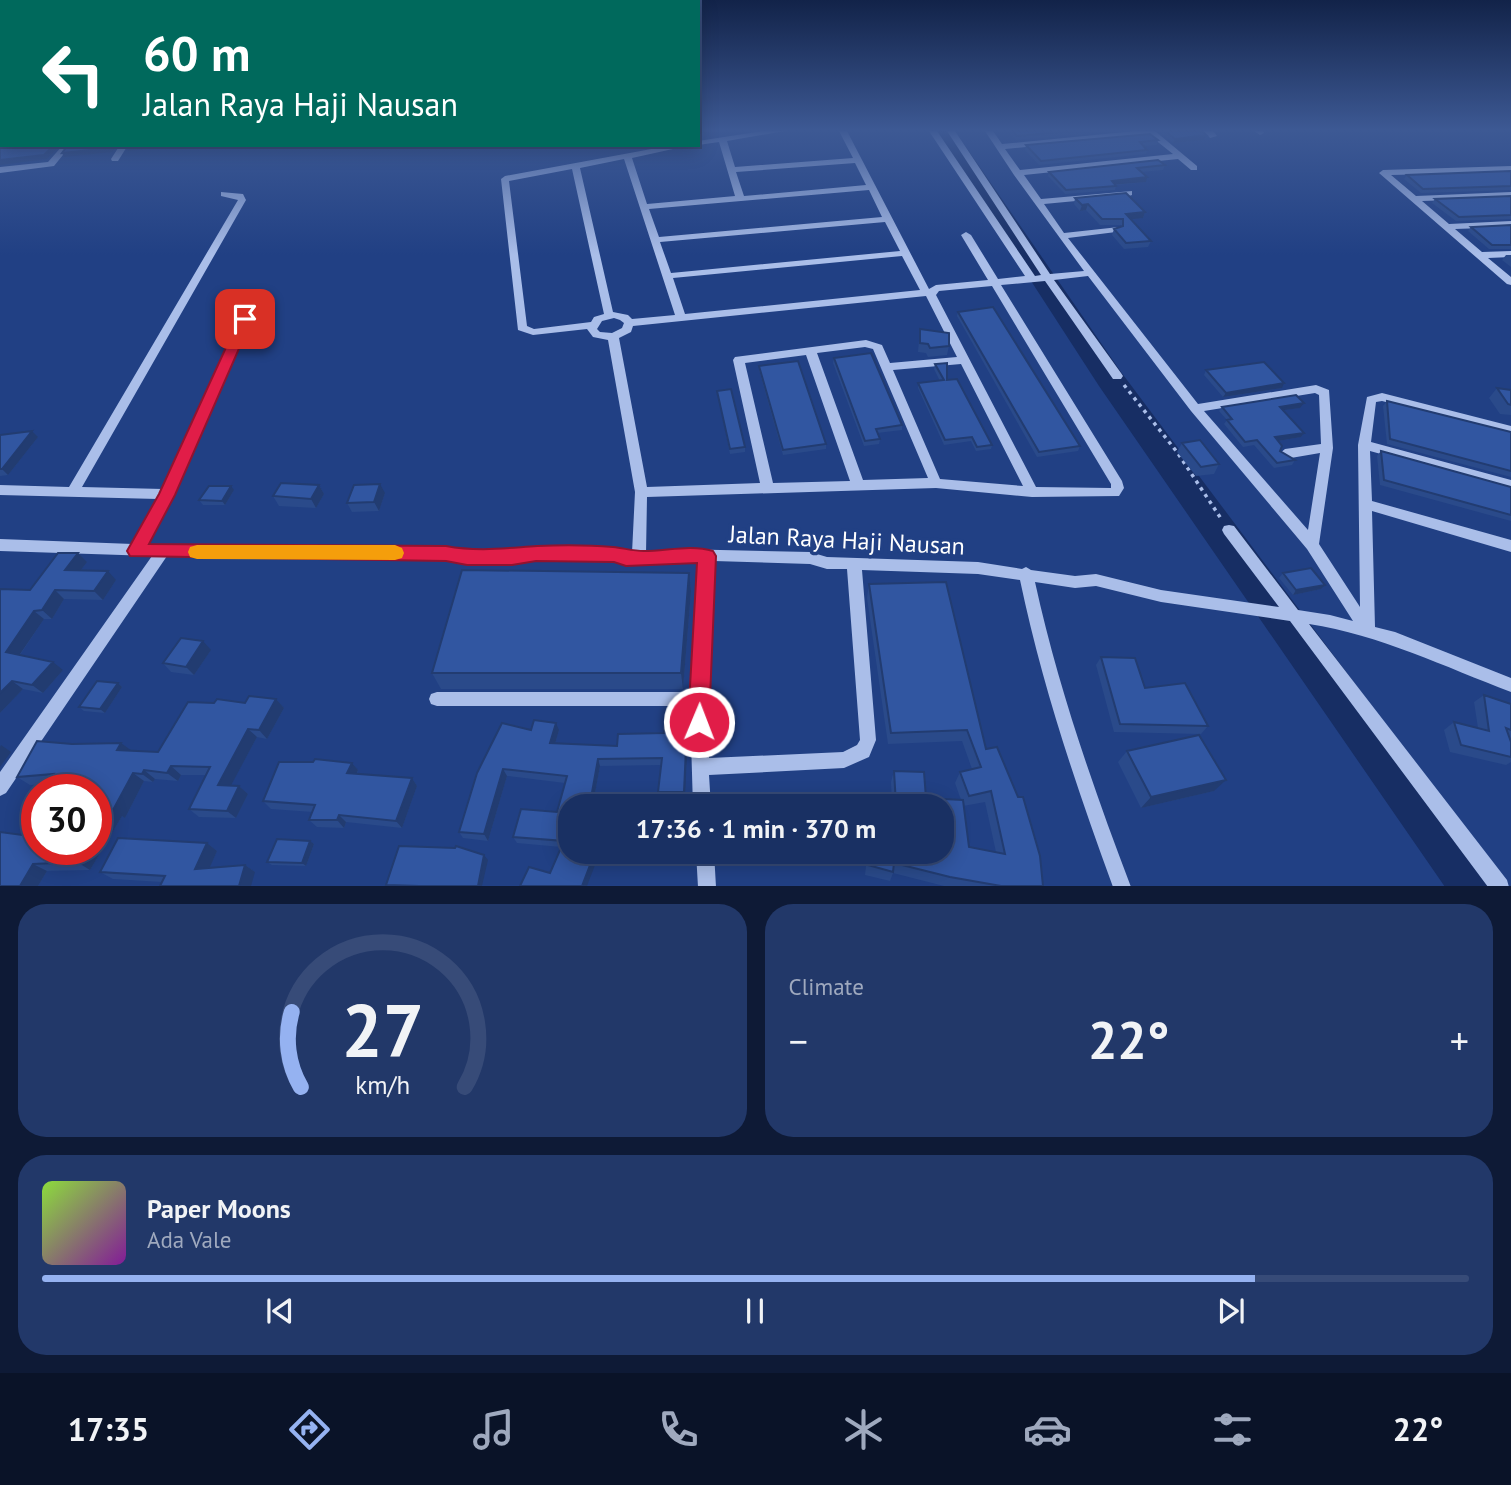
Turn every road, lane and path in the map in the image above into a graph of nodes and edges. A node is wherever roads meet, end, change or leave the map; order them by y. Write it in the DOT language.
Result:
graph roads {
  1 [pos="538,172"];
  2 [pos="577,172"];
  3 [pos="633,172"];
  4 [pos="734,172"];
  5 [pos="864,172"];
  6 [pos="961,172"];
  7 [pos="978,172"];
  8 [pos="1023,172"];
  9 [pos="1404,172"];
  10 [pos="1017,173"];
  11 [pos="872,187"];
  12 [pos="1129,193"];
  13 [pos="223,194"];
  14 [pos="1511,195"];
  15 [pos="740,198"];
  16 [pos="1413,199"];
  17 [pos="1038,202"];
  18 [pos="645,207"];
  19 [pos="889,219"];
  20 [pos="1511,224"];
  21 [pos="1446,227"];
  22 [pos="1116,229"];
  23 [pos="966,235"];
  24 [pos="1062,236"];
  25 [pos="656,240"];
  26 [pos="906,253"];
  27 [pos="1511,254"];
  28 [pos="1480,255"];
  29 [pos="1092,273"];
  30 [pos="667,276"];
  31 [pos="1047,278"];
  32 [pos="1032,279"];
  33 [pos="1511,282"];
  34 [pos="994,283"];
  35 [pos="929,293"];
  36 [pos="608,315"];
  37 [pos="681,318"];
  38 [pos="245,319"];
  39 [pos="629,323"];
  40 [pos="592,326"];
  41 [pos="613,337"];
  42 [pos="810,351"];
  43 [pos="964,360"];
  44 [pos="888,367"];
  45 [pos="1117,376"];
  46 [pos="1195,408"];
  47 [pos="1511,430"];
  48 [pos="1364,445"];
  49 [pos="1327,448"];
  50 [pos="1285,454"];
  51 [pos="936,483"];
  52 [pos="858,485"];
  53 [pos="1511,485"];
  54 [pos="768,489"];
  55 [pos="0,490"];
  56 [pos="74,490"];
  57 [pos="641,492"];
  58 [pos="1032,492"];
  59 [pos="167,495"];
  60 [pos="1364,505"];
  61 [pos="1230,530"];
  62 [pos="0,545"];
  63 [pos="1311,545"];
  64 [pos="1511,546"];
  65 [pos="136,551"];
  66 [pos="163,551"];
  67 [pos="707,556"];
  68 [pos="639,559"];
  69 [pos="854,564"];
  70 [pos="1026,573"];
  71 [pos="1295,615"];
  72 [pos="1368,631"];
  73 [pos="1511,685"];
  74 [pos="438,699"];
  75 [pos="698,699"];
  76 [pos="700,766"];
  77 [pos="0,787"];
  78 [pos="701,794"];
  79 [pos="706,864"];
  80 [pos="707,886"];
  81 [pos="1122,886"];
  82 [pos="1499,886"];
  1 -- 40 [label="street"];
  2 -- 36 [label="street"];
  3 -- 18 [label="street"];
  4 -- 15 [label="street"];
  5 -- 11 [label="street"];
  6 -- 32 [label="street"];
  7 -- 31 [label="street"];
  8 -- 10 [label="street"];
  9 -- 16 [label="street"];
  10 -- 17 [label="street"];
  11 -- 15 [label="street"];
  11 -- 19 [label="street"];
  12 -- 17 [label="street"];
  13 -- 56 [label="street"];
  14 -- 16 [label="street"];
  15 -- 18 [label="street"];
  16 -- 21 [label="street"];
  17 -- 24 [label="street"];
  18 -- 25 [label="street"];
  19 -- 25 [label="street"];
  19 -- 26 [label="street"];
  20 -- 21 [label="street"];
  21 -- 28 [label="street"];
  22 -- 24 [label="street"];
  23 -- 34 [label="street"];
  24 -- 29 [label="street"];
  25 -- 30 [label="street"];
  26 -- 30 [label="street"];
  26 -- 35 [label="street"];
  27 -- 28 [label="street"];
  28 -- 33 [label="street"];
  29 -- 31 [label="street"];
  29 -- 46 [label="street"];
  30 -- 37 [label="street"];
  31 -- 32 [label="street"];
  31 -- 45 [label="street"];
  32 -- 34 [label="street"];
  34 -- 35 [label="street"];
  34 -- 58 [label="street"];
  35 -- 37 [label="street"];
  35 -- 43 [label="street"];
  36 -- 39 [label="street"];
  36 -- 40 [label="street"];
  37 -- 39 [label="street"];
  38 -- 59 [label="street"];
  39 -- 41 [label="street"];
  40 -- 41 [label="street"];
  41 -- 57 [label="street"];
  42 -- 44 [label="street"];
  42 -- 52 [label="street"];
  42 -- 54 [label="street"];
  43 -- 44 [label="street"];
  43 -- 58 [label="street"];
  44 -- 51 [label="street"];
  45 -- 61 [label="path"];
  46 -- 49 [label="street"];
  46 -- 63 [label="street"];
  47 -- 48 [label="street"];
  48 -- 53 [label="street"];
  48 -- 60 [label="street"];
  49 -- 50 [label="street"];
  49 -- 63 [label="street"];
  51 -- 52 [label="street"];
  51 -- 58 [label="street"];
  52 -- 54 [label="street"];
  54 -- 57 [label="street"];
  55 -- 56 [label="street"];
  56 -- 59 [label="street"];
  57 -- 68 [label="street"];
  59 -- 65 [label="street"];
  60 -- 64 [label="street"];
  60 -- 72 [label="street"];
  61 -- 71 [label="street"];
  62 -- 65 [label="street, Jalan Raya Haji Nausan"];
  63 -- 72 [label="street"];
  65 -- 66 [label="street, Jalan Raya Haji Nausan"];
  66 -- 68 [label="street, Jalan Raya Haji Nausan"];
  66 -- 77 [label="street"];
  67 -- 68 [label="street, Jalan Raya Haji Nausan"];
  67 -- 69 [label="street, Jalan Raya Haji Nausan"];
  67 -- 75 [label="street"];
  69 -- 70 [label="street, Jalan Raya Haji Nausan"];
  69 -- 76 [label="street"];
  70 -- 71 [label="street, Jalan Raya Haji Nausan"];
  70 -- 81 [label="street"];
  71 -- 72 [label="street, Jalan Raya Haji Nausan"];
  71 -- 82 [label="street"];
  72 -- 73 [label="street, Jalan Raya Haji Nausan"];
  74 -- 75 [label="street"];
  75 -- 76 [label="street"];
  76 -- 78 [label="street"];
  79 -- 80 [label="street"];
}
